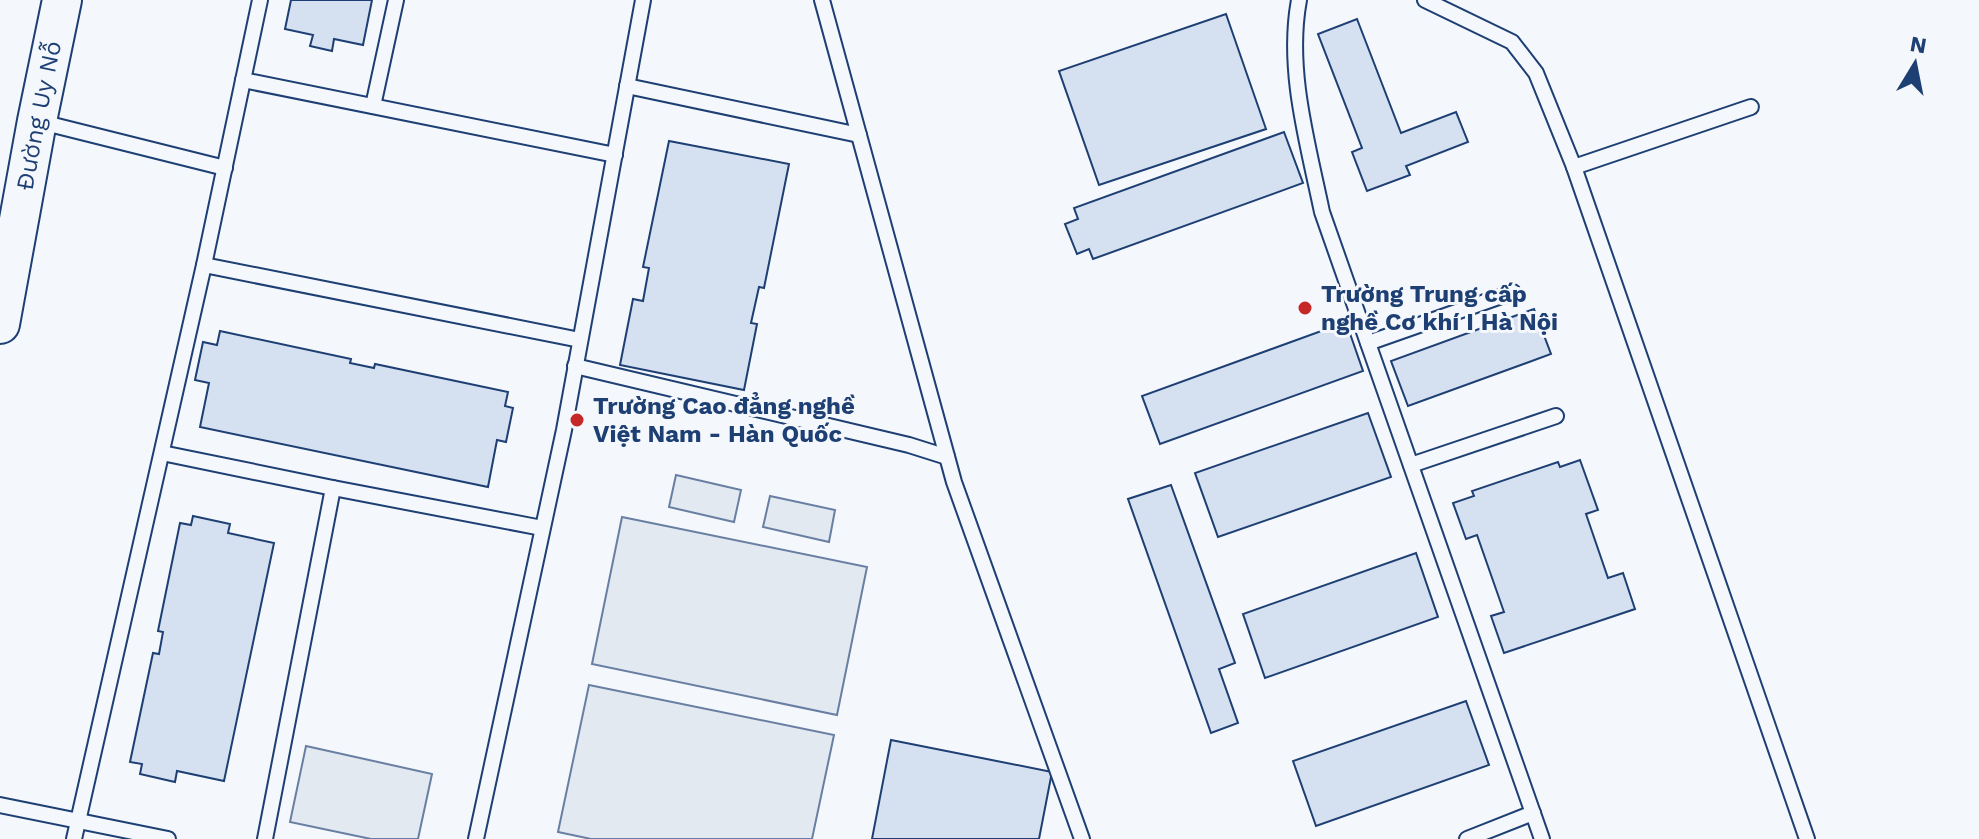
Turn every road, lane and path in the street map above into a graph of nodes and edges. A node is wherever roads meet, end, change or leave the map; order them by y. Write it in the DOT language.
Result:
graph roads {
  1 [pos="62,0"];
  2 [pos="260,0"];
  3 [pos="396,0"];
  4 [pos="643,0"];
  5 [pos="822,0"];
  6 [pos="1299,0"];
  7 [pos="1425,0"];
  8 [pos="243,80"];
  9 [pos="627,86"];
  10 [pos="373,106"];
  11 [pos="1751,107"];
  12 [pos="37,121"];
  13 [pos="859,135"];
  14 [pos="615,155"];
  15 [pos="1574,167"];
  16 [pos="225,168"];
  17 [pos="204,265"];
  18 [pos="1513,292"];
  19 [pos="0,324"];
  20 [pos="580,340"];
  21 [pos="1368,343"];
  22 [pos="575,366"];
  23 [pos="1556,416"];
  24 [pos="162,453"];
  25 [pos="947,457"];
  26 [pos="1411,465"];
  27 [pos="333,488"];
  28 [pos="542,528"];
  29 [pos="0,805"];
  30 [pos="1533,813"];
  31 [pos="77,821"];
  32 [pos="74,839"];
  33 [pos="168,839"];
  34 [pos="265,839"];
  35 [pos="476,839"];
  36 [pos="1082,839"];
  37 [pos="1467,839"];
  38 [pos="1542,839"];
  39 [pos="1807,839"];
  1 -- 12 [label="street, Đường Uy Nỗ"];
  2 -- 8 [label="lane"];
  3 -- 10 [label="lane"];
  4 -- 9 [label="lane"];
  5 -- 13 [label="lane"];
  6 -- 21 [label="lane"];
  7 -- 15 [label="lane"];
  8 -- 10 [label="lane"];
  8 -- 16 [label="lane"];
  9 -- 13 [label="lane"];
  9 -- 14 [label="lane"];
  10 -- 14 [label="lane"];
  11 -- 15 [label="lane"];
  12 -- 16 [label="lane"];
  12 -- 19 [label="street, Đường Uy Nỗ"];
  13 -- 25 [label="lane"];
  14 -- 20 [label="lane"];
  15 -- 39 [label="lane"];
  16 -- 17 [label="lane"];
  17 -- 20 [label="lane"];
  17 -- 24 [label="lane"];
  18 -- 21 [label="lane"];
  20 -- 22 [label="lane"];
  21 -- 26 [label="lane"];
  22 -- 25 [label="lane"];
  22 -- 28 [label="lane"];
  23 -- 26 [label="lane"];
  24 -- 27 [label="lane"];
  24 -- 31 [label="lane"];
  25 -- 36 [label="lane"];
  26 -- 30 [label="lane"];
  27 -- 28 [label="lane"];
  27 -- 34 [label="lane"];
  28 -- 35 [label="lane"];
  29 -- 31 [label="lane"];
  30 -- 37 [label="lane"];
  30 -- 38 [label="lane"];
  31 -- 32 [label="lane"];
  31 -- 33 [label="lane"];
}
